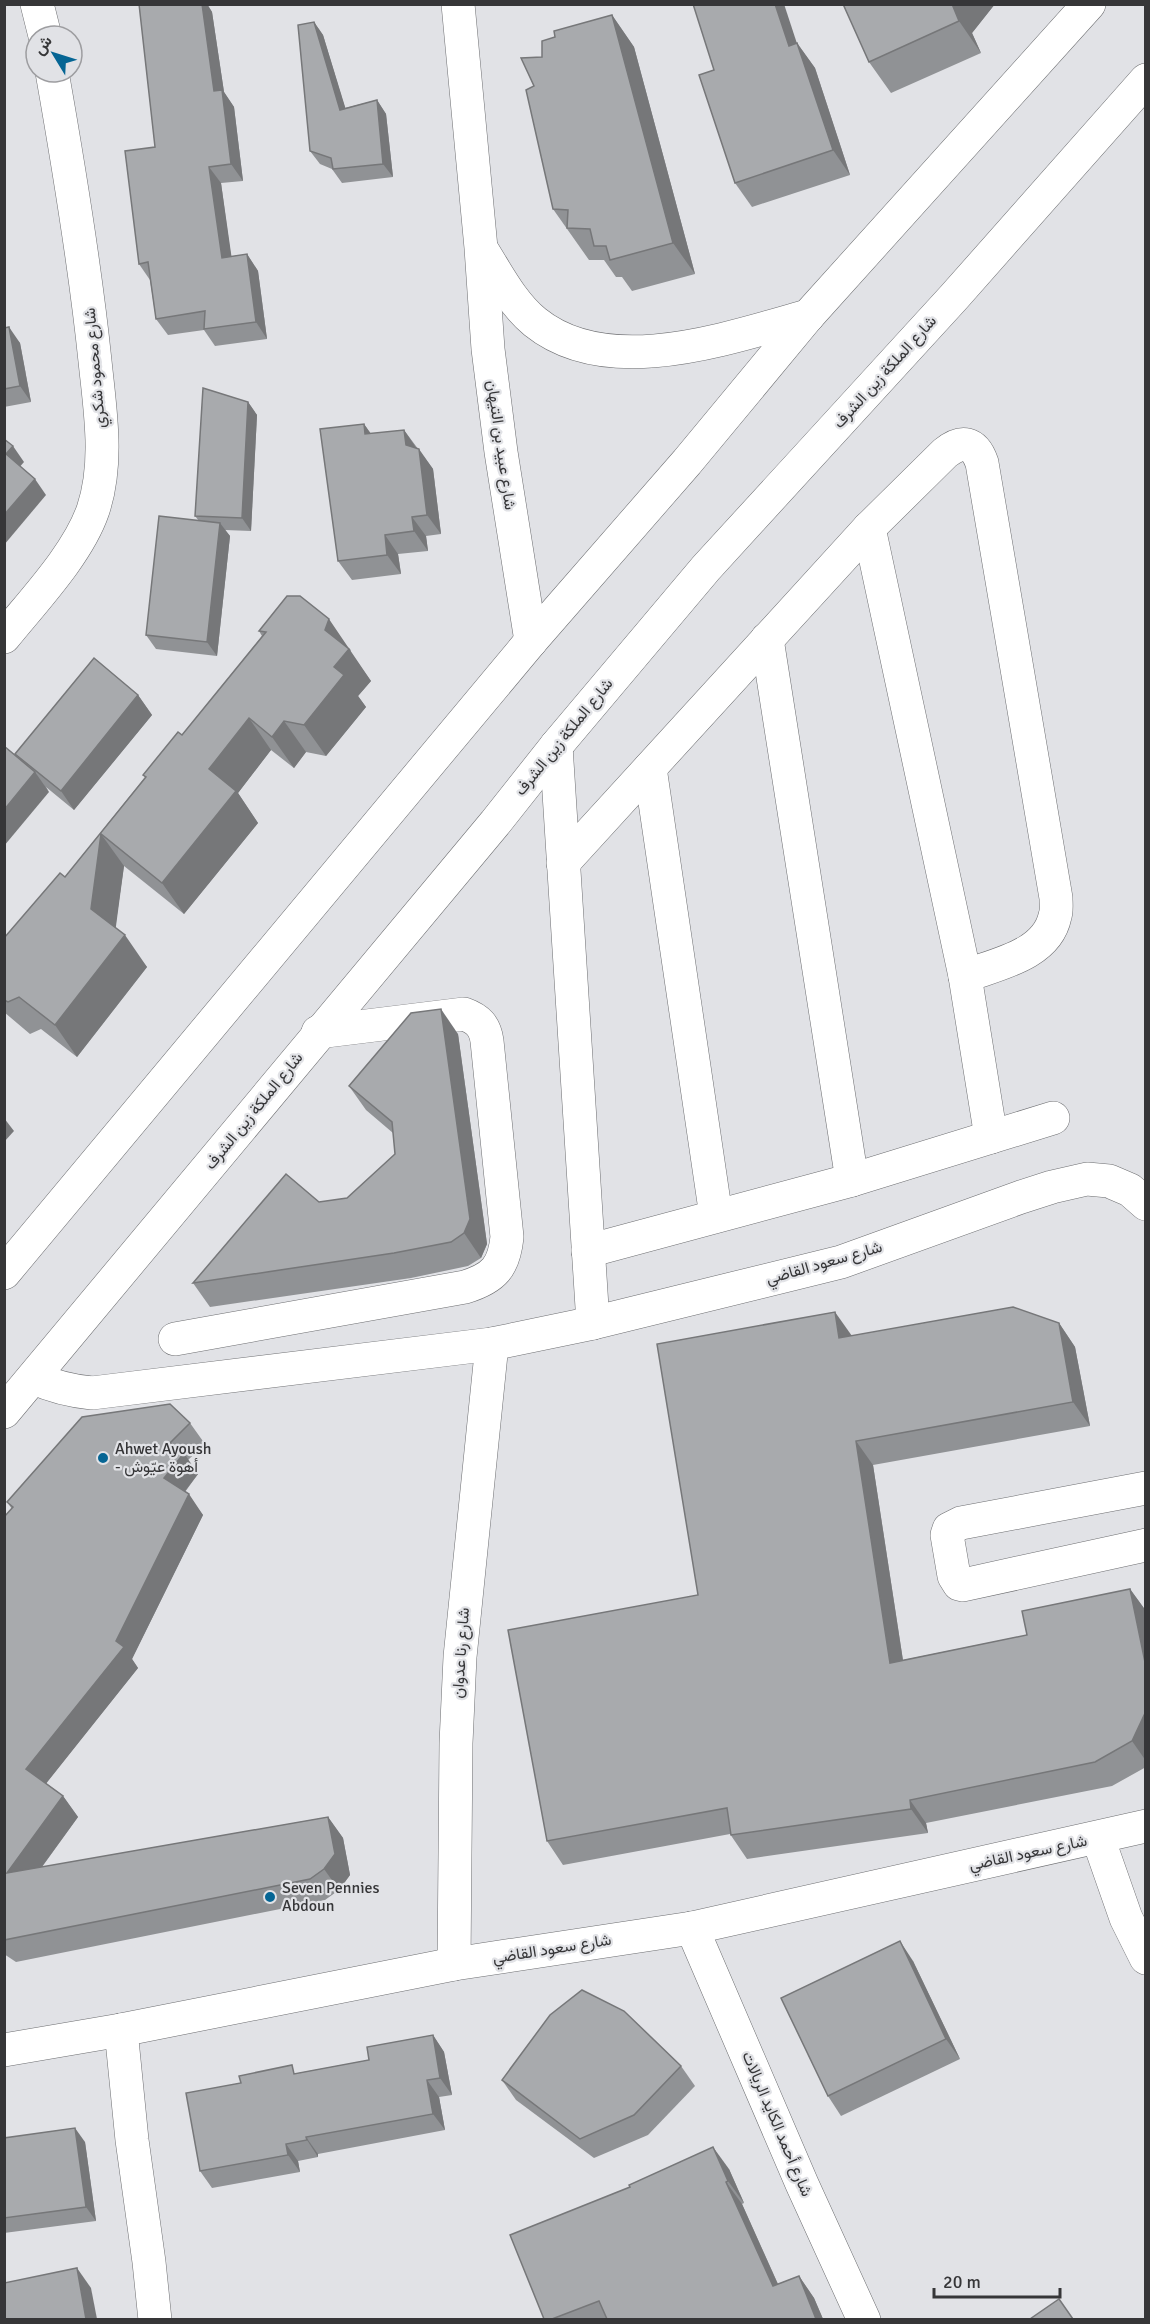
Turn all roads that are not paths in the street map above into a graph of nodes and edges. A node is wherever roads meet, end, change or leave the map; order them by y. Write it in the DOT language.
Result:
graph roads {
  1 [pos="37,4"];
  2 [pos="458,4"];
  3 [pos="1089,4"];
  4 [pos="42,24"];
  5 [pos="1146,80"];
  6 [pos="54,84"];
  7 [pos="481,248"];
  8 [pos="808,316"];
  9 [pos="869,528"];
  10 [pos="4,637"];
  11 [pos="767,639"];
  12 [pos="531,641"];
  13 [pos="556,746"];
  14 [pos="650,768"];
  15 [pos="563,863"];
  16 [pos="965,976"];
  17 [pos="318,1032"];
  18 [pos="1053,1118"];
  19 [pos="991,1137"];
  20 [pos="852,1179"];
  21 [pos="1146,1204"];
  22 [pos="716,1216"];
  23 [pos="588,1251"];
  24 [pos="4,1274"];
  25 [pos="593,1323"];
  26 [pos="175,1339"];
  27 [pos="492,1344"];
  28 [pos="34,1378"];
  29 [pos="4,1412"];
  30 [pos="1146,1488"];
  31 [pos="1146,1545"];
  32 [pos="1146,1826"];
  33 [pos="1098,1838"];
  34 [pos="692,1928"];
  35 [pos="1146,1958"];
  36 [pos="454,1964"];
  37 [pos="121,2030"];
  38 [pos="4,2050"];
  39 [pos="155,2319"];
  40 [pos="864,2319"];
  1 -- 4 [label="street"];
  2 -- 7 [label="street, شارع عبيد بن التيهان"];
  3 -- 8 [label="street"];
  5 -- 13 [label="street, شارع الملكة زين الشرف"];
  6 -- 10 [label="street, شارع محمود شكري"];
  7 -- 8 [label="street, شارع عبيد بن التيهان"];
  7 -- 12 [label="street, شارع عبيد بن التيهان"];
  8 -- 12 [label="street"];
  9 -- 11 [label="street"];
  9 -- 16 [label="street"];
  9 -- 16 [label="street"];
  11 -- 14 [label="street"];
  11 -- 20 [label="street"];
  12 -- 24 [label="street"];
  13 -- 15 [label="street"];
  13 -- 17 [label="street, شارع الملكة زين الشرف"];
  14 -- 15 [label="street"];
  14 -- 22 [label="street"];
  15 -- 23 [label="street"];
  16 -- 19 [label="street"];
  17 -- 26 [label="street"];
  17 -- 28 [label="street, شارع الملكة زين الشرف"];
  18 -- 19 [label="street"];
  19 -- 20 [label="street"];
  20 -- 22 [label="street"];
  21 -- 25 [label="street, شارع سعود القاضي"];
  22 -- 23 [label="street"];
  23 -- 25 [label="street"];
  25 -- 27 [label="street, شارع سعود القاضي"];
  27 -- 28 [label="street, شارع سعود القاضي"];
  27 -- 36 [label="street, شارع رنا عدوان"];
  28 -- 29 [label="street, شارع الملكة زين الشرف"];
  30 -- 31 [label="street"];
  32 -- 33 [label="street, شارع سعود القاضي"];
  33 -- 34 [label="street, شارع سعود القاضي"];
  33 -- 35 [label="street, شارع سعود القاضي"];
  34 -- 36 [label="street, شارع سعود القاضي"];
  34 -- 40 [label="street, شارع أحمد الكايد الريالات"];
  36 -- 37 [label="street, شارع سعود القاضي"];
  37 -- 38 [label="street, شارع سعود القاضي"];
  37 -- 39 [label="street"];
}
